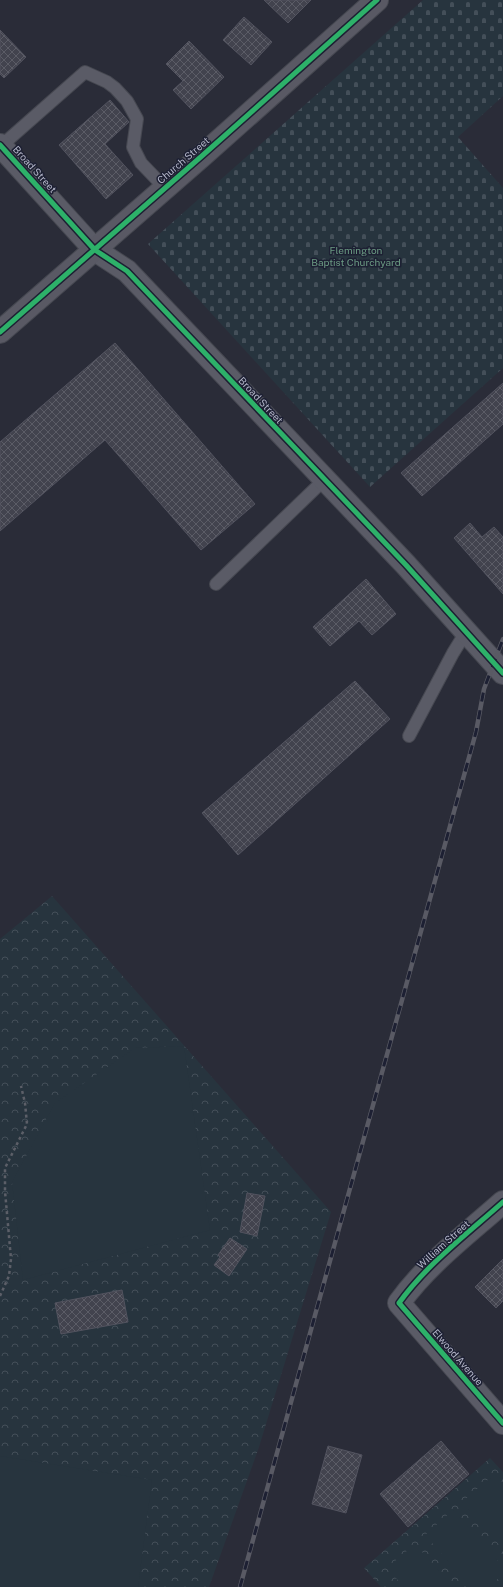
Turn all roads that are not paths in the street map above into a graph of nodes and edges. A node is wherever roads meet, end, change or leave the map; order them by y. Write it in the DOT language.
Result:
graph roads {
  1 [pos="378,0"];
  2 [pos="1,145"];
  3 [pos="165,188"];
  4 [pos="95,250"];
  5 [pos="0,332"];
  6 [pos="324,480"];
  7 [pos="216,584"];
  8 [pos="466,632"];
  9 [pos="503,673"];
  10 [pos="409,736"];
  11 [pos="503,1202"];
  12 [pos="399,1303"];
  13 [pos="503,1423"];
  1 -- 3 [label="street, Church Street"];
  2 -- 3 [label="lane"];
  2 -- 4 [label="street, Broad Street"];
  3 -- 4 [label="street, Church Street"];
  4 -- 5 [label="street, Church Street"];
  4 -- 6 [label="street, Broad Street"];
  6 -- 7 [label="lane"];
  6 -- 8 [label="street, Broad Street"];
  8 -- 9 [label="street, Broad Street"];
  8 -- 10 [label="lane"];
  11 -- 12 [label="street, William Street"];
  12 -- 13 [label="street, Elwood Avenue"];
}
